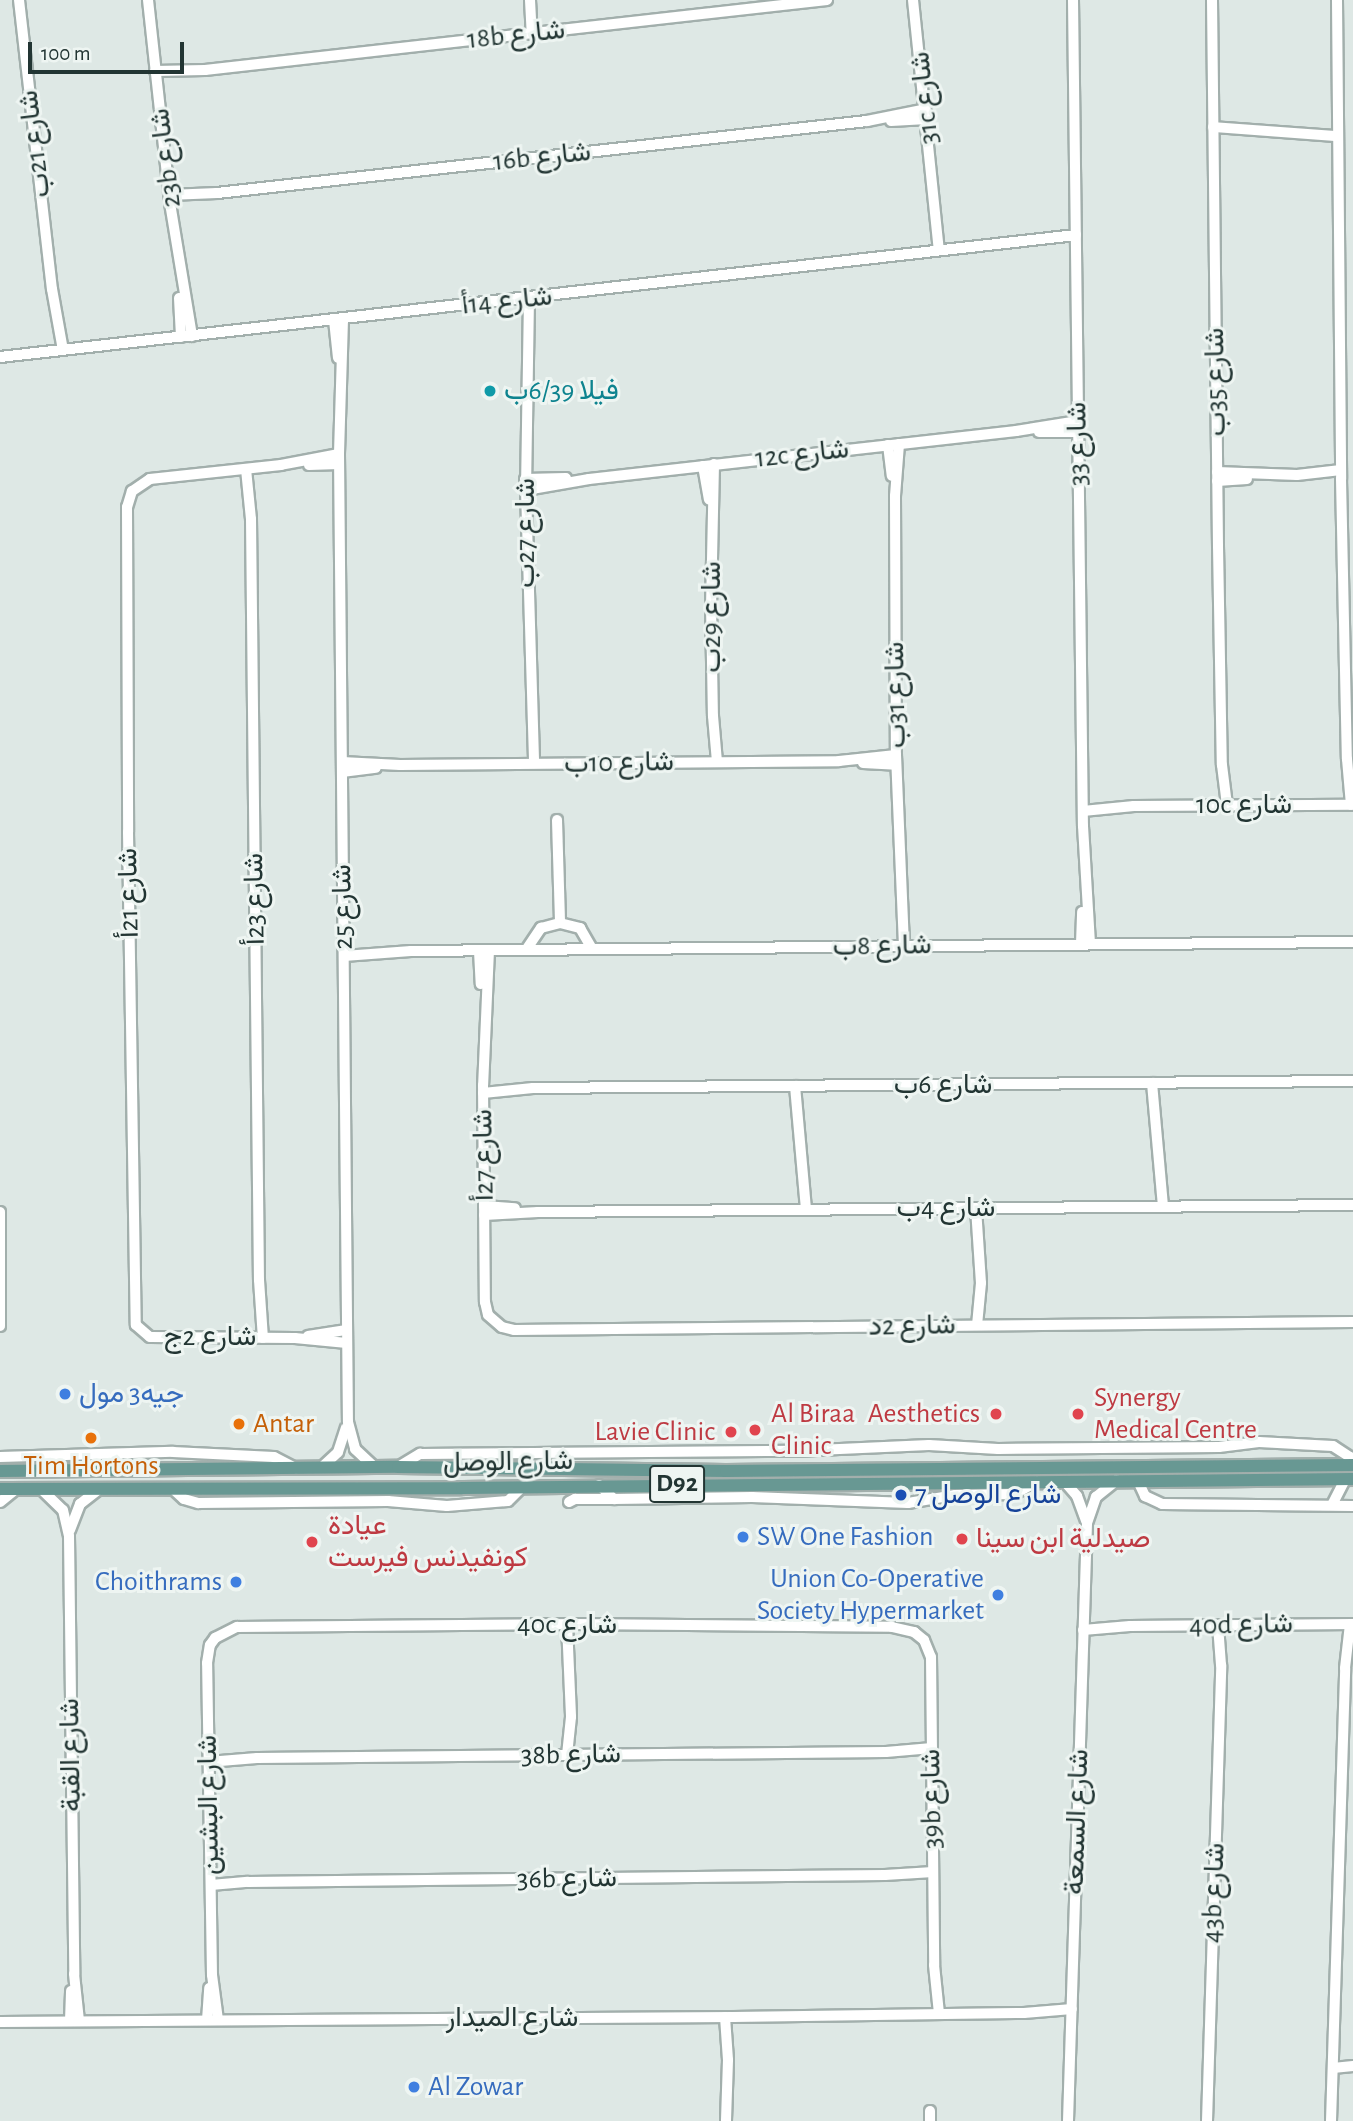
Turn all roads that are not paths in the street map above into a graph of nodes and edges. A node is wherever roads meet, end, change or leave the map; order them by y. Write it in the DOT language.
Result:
graph roads {
  1 [pos="19,0"];
  2 [pos="148,0"];
  3 [pos="533,0"];
  4 [pos="827,0"];
  5 [pos="914,0"];
  6 [pos="1073,0"];
  7 [pos="1212,0"];
  8 [pos="1337,0"];
  9 [pos="536,33"];
  10 [pos="156,75"];
  11 [pos="927,114"];
  12 [pos="1337,131"];
  13 [pos="1213,132"];
  14 [pos="170,199"];
  15 [pos="1076,239"];
  16 [pos="944,250"];
  17 [pos="525,299"];
  18 [pos="1353,299"];
  19 [pos="1340,302"];
  20 [pos="1353,306"];
  21 [pos="339,320"];
  22 [pos="186,336"];
  23 [pos="59,351"];
  24 [pos="0,357"];
  25 [pos="1078,426"];
  26 [pos="894,444"];
  27 [pos="339,459"];
  28 [pos="709,465"];
  29 [pos="250,468"];
  30 [pos="1341,474"];
  31 [pos="1217,476"];
  32 [pos="525,485"];
  33 [pos="896,760"];
  34 [pos="714,762"];
  35 [pos="530,763"];
  36 [pos="342,767"];
  37 [pos="1349,804"];
  38 [pos="1223,805"];
  39 [pos="1083,807"];
  40 [pos="557,820"];
  41 [pos="560,923"];
  42 [pos="1353,942"];
  43 [pos="1086,944"];
  44 [pos="900,946"];
  45 [pos="592,949"];
  46 [pos="526,950"];
  47 [pos="484,951"];
  48 [pos="344,952"];
  49 [pos="1353,1081"];
  50 [pos="1156,1083"];
  51 [pos="800,1086"];
  52 [pos="483,1089"];
  53 [pos="1353,1205"];
  54 [pos="1158,1206"];
  55 [pos="980,1208"];
  56 [pos="801,1210"];
  57 [pos="484,1211"];
  58 [pos="0,1212"];
  59 [pos="485,1302"];
  60 [pos="134,1319"];
  61 [pos="1353,1322"];
  62 [pos="982,1325"];
  63 [pos="0,1326"];
  64 [pos="347,1330"];
  65 [pos="259,1338"];
  66 [pos="295,1338"];
  67 [pos="347,1343"];
  68 [pos="348,1422"];
  69 [pos="0,1457"];
  70 [pos="1352,1465"];
  71 [pos="398,1467"];
  72 [pos="296,1468"];
  73 [pos="321,1468"];
  74 [pos="374,1468"];
  75 [pos="0,1471"];
  76 [pos="1349,1479"];
  77 [pos="1039,1480"];
  78 [pos="1064,1481"];
  79 [pos="1117,1481"];
  80 [pos="1138,1481"];
  81 [pos="599,1485"];
  82 [pos="0,1489"];
  83 [pos="16,1489"];
  84 [pos="41,1489"];
  85 [pos="99,1489"];
  86 [pos="614,1499"];
  87 [pos="0,1502"];
  88 [pos="569,1503"];
  89 [pos="1332,1505"];
  90 [pos="1353,1506"];
  91 [pos="1087,1523"];
  92 [pos="69,1536"];
  93 [pos="571,1624"];
  94 [pos="1347,1624"];
  95 [pos="1222,1625"];
  96 [pos="1084,1626"];
  97 [pos="920,1636"];
  98 [pos="215,1638"];
  99 [pos="932,1752"];
  100 [pos="572,1755"];
  101 [pos="208,1758"];
  102 [pos="933,1876"];
  103 [pos="210,1881"];
  104 [pos="934,2013"];
  105 [pos="1072,2013"];
  106 [pos="729,2017"];
  107 [pos="212,2020"];
  108 [pos="74,2021"];
  109 [pos="0,2022"];
  110 [pos="1353,2061"];
  111 [pos="1333,2064"];
  112 [pos="1353,2066"];
  113 [pos="726,2121"];
  114 [pos="1068,2121"];
  115 [pos="1207,2121"];
  116 [pos="1331,2121"];
  1 -- 23 [label="street, شارع 21ب"];
  2 -- 10 [label="street, 23b شارع"];
  3 -- 9 [label="street"];
  4 -- 9 [label="street, 18b شارع"];
  5 -- 11 [label="street, 31c شارع"];
  6 -- 15 [label="street, شارع 33"];
  7 -- 13 [label="street, شارع 35ب"];
  8 -- 12 [label="street"];
  9 -- 10 [label="street, 18b شارع"];
  10 -- 14 [label="street, 23b شارع"];
  11 -- 14 [label="street, 16b شارع"];
  11 -- 16 [label="street, 31c شارع"];
  12 -- 13 [label="street"];
  12 -- 19 [label="street"];
  13 -- 31 [label="street, شارع 35ب"];
  14 -- 22 [label="street, 23b شارع"];
  15 -- 16 [label="street, شارع 14أ"];
  15 -- 25 [label="street, شارع 33"];
  16 -- 17 [label="street, شارع 14أ"];
  17 -- 21 [label="street, شارع 14أ"];
  17 -- 32 [label="street, شارع 27ب"];
  18 -- 19 [label="street"];
  19 -- 20 [label="street"];
  19 -- 30 [label="street"];
  21 -- 22 [label="street, شارع 14أ"];
  21 -- 27 [label="street, شارع 25"];
  22 -- 23 [label="street, شارع 14أ"];
  23 -- 24 [label="street, شارع 14أ"];
  25 -- 26 [label="street, 12c شارع"];
  25 -- 39 [label="street, شارع 33"];
  26 -- 28 [label="street, 12c شارع"];
  26 -- 33 [label="street, شارع 31ب"];
  27 -- 29 [label="street"];
  27 -- 36 [label="street, شارع 25"];
  28 -- 32 [label="street, 12c شارع"];
  28 -- 34 [label="street, شارع 29ب"];
  29 -- 60 [label="street, شارع 21أ"];
  29 -- 65 [label="street, شارع 23أ"];
  30 -- 31 [label="street"];
  30 -- 37 [label="street"];
  31 -- 38 [label="street, شارع 35ب"];
  32 -- 35 [label="street, شارع 27ب"];
  33 -- 34 [label="street, شارع 10ب"];
  33 -- 44 [label="street, شارع 31ب"];
  34 -- 35 [label="street, شارع 10ب"];
  35 -- 36 [label="street, شارع 10ب"];
  36 -- 48 [label="street, شارع 25"];
  37 -- 38 [label="street, 10c شارع"];
  38 -- 39 [label="street, 10c شارع"];
  39 -- 43 [label="street, شارع 33"];
  40 -- 41 [label="street"];
  41 -- 45 [label="street"];
  41 -- 46 [label="street"];
  42 -- 43 [label="street, شارع 8ب"];
  43 -- 44 [label="street, شارع 8ب"];
  44 -- 45 [label="street, شارع 8ب"];
  45 -- 46 [label="street, شارع 8ب"];
  46 -- 47 [label="street, شارع 8ب"];
  47 -- 48 [label="street, شارع 8ب"];
  47 -- 52 [label="street, شارع 27أ"];
  48 -- 64 [label="street, شارع 25"];
  49 -- 50 [label="street, شارع 6ب"];
  50 -- 51 [label="street, شارع 6ب"];
  50 -- 54 [label="street"];
  51 -- 52 [label="street, شارع 6ب"];
  51 -- 56 [label="street"];
  52 -- 57 [label="street, شارع 27أ"];
  53 -- 54 [label="street, شارع 4ب"];
  54 -- 55 [label="street, شارع 4ب"];
  55 -- 56 [label="street, شارع 4ب"];
  55 -- 62 [label="street"];
  56 -- 57 [label="street, شارع 4ب"];
  57 -- 59 [label="street, شارع 27أ"];
  58 -- 63 [label="street"];
  59 -- 62 [label="street, شارع 2د"];
  60 -- 65 [label="street, شارع 2ج"];
  61 -- 62 [label="street, شارع 2د"];
  64 -- 66 [label="street, شارع 2ج"];
  64 -- 67 [label="street, شارع 25"];
  65 -- 66 [label="street, شارع 2ج"];
  66 -- 67 [label="street, شارع 2ج"];
  67 -- 68 [label="street, شارع 25"];
  68 -- 73 [label="street, شارع 25"];
  68 -- 74 [label="street, شارع 25"];
  69 -- 72 [label="street"];
  70 -- 71 [label="main road, شارع الوصل / D92"];
  70 -- 71 [label="street"];
  71 -- 74 [label="main road, شارع الوصل / D92"];
  72 -- 73 [label="main road, شارع الوصل / D92"];
  72 -- 75 [label="main road, شارع الوصل / D92"];
  73 -- 74 [label="main road, شارع الوصل / D92"];
  76 -- 80 [label="main road, شارع الوصل / D92"];
  76 -- 89 [label="street"];
  77 -- 78 [label="main road, شارع الوصل / D92"];
  77 -- 81 [label="main road, شارع الوصل / D92"];
  77 -- 86 [label="street"];
  78 -- 79 [label="main road, شارع الوصل / D92"];
  78 -- 91 [label="street, شارع السمعة"];
  79 -- 80 [label="main road, شارع الوصل / D92"];
  79 -- 91 [label="street, شارع السمعة"];
  80 -- 89 [label="street"];
  81 -- 85 [label="main road, شارع الوصل / D92"];
  81 -- 86 [label="street"];
  82 -- 83 [label="main road, شارع الوصل / D92"];
  83 -- 84 [label="main road, شارع الوصل / D92"];
  83 -- 87 [label="street"];
  84 -- 85 [label="main road, شارع الوصل / D92"];
  84 -- 92 [label="street, شارع القبة"];
  85 -- 92 [label="street, شارع القبة"];
  86 -- 88 [label="street"];
  89 -- 90 [label="street"];
  91 -- 96 [label="street, شارع السمعة"];
  92 -- 108 [label="street, شارع القبة"];
  93 -- 97 [label="street, 40c شارع"];
  93 -- 98 [label="street, 40c شارع"];
  93 -- 100 [label="street"];
  94 -- 95 [label="street, 40d شارع"];
  94 -- 111 [label="street"];
  95 -- 96 [label="street, 40d شارع"];
  95 -- 115 [label="street, 43b شارع"];
  96 -- 105 [label="street, شارع السمعة"];
  97 -- 99 [label="street, 39b شارع"];
  98 -- 101 [label="street, شارع البشين"];
  99 -- 100 [label="street, 38b شارع"];
  99 -- 102 [label="street, 39b شارع"];
  100 -- 101 [label="street, 38b شارع"];
  101 -- 103 [label="street, شارع البشين"];
  102 -- 103 [label="street, 36b شارع"];
  102 -- 104 [label="street, 39b شارع"];
  103 -- 107 [label="street, شارع البشين"];
  104 -- 105 [label="street, شارع الميدار"];
  104 -- 106 [label="street, شارع الميدار"];
  105 -- 114 [label="street, شارع السمعة"];
  106 -- 107 [label="street, شارع الميدار"];
  106 -- 113 [label="street"];
  107 -- 108 [label="street, شارع الميدار"];
  108 -- 109 [label="street, شارع الميدار"];
  110 -- 111 [label="street"];
  111 -- 112 [label="street"];
  111 -- 116 [label="street"];
}
